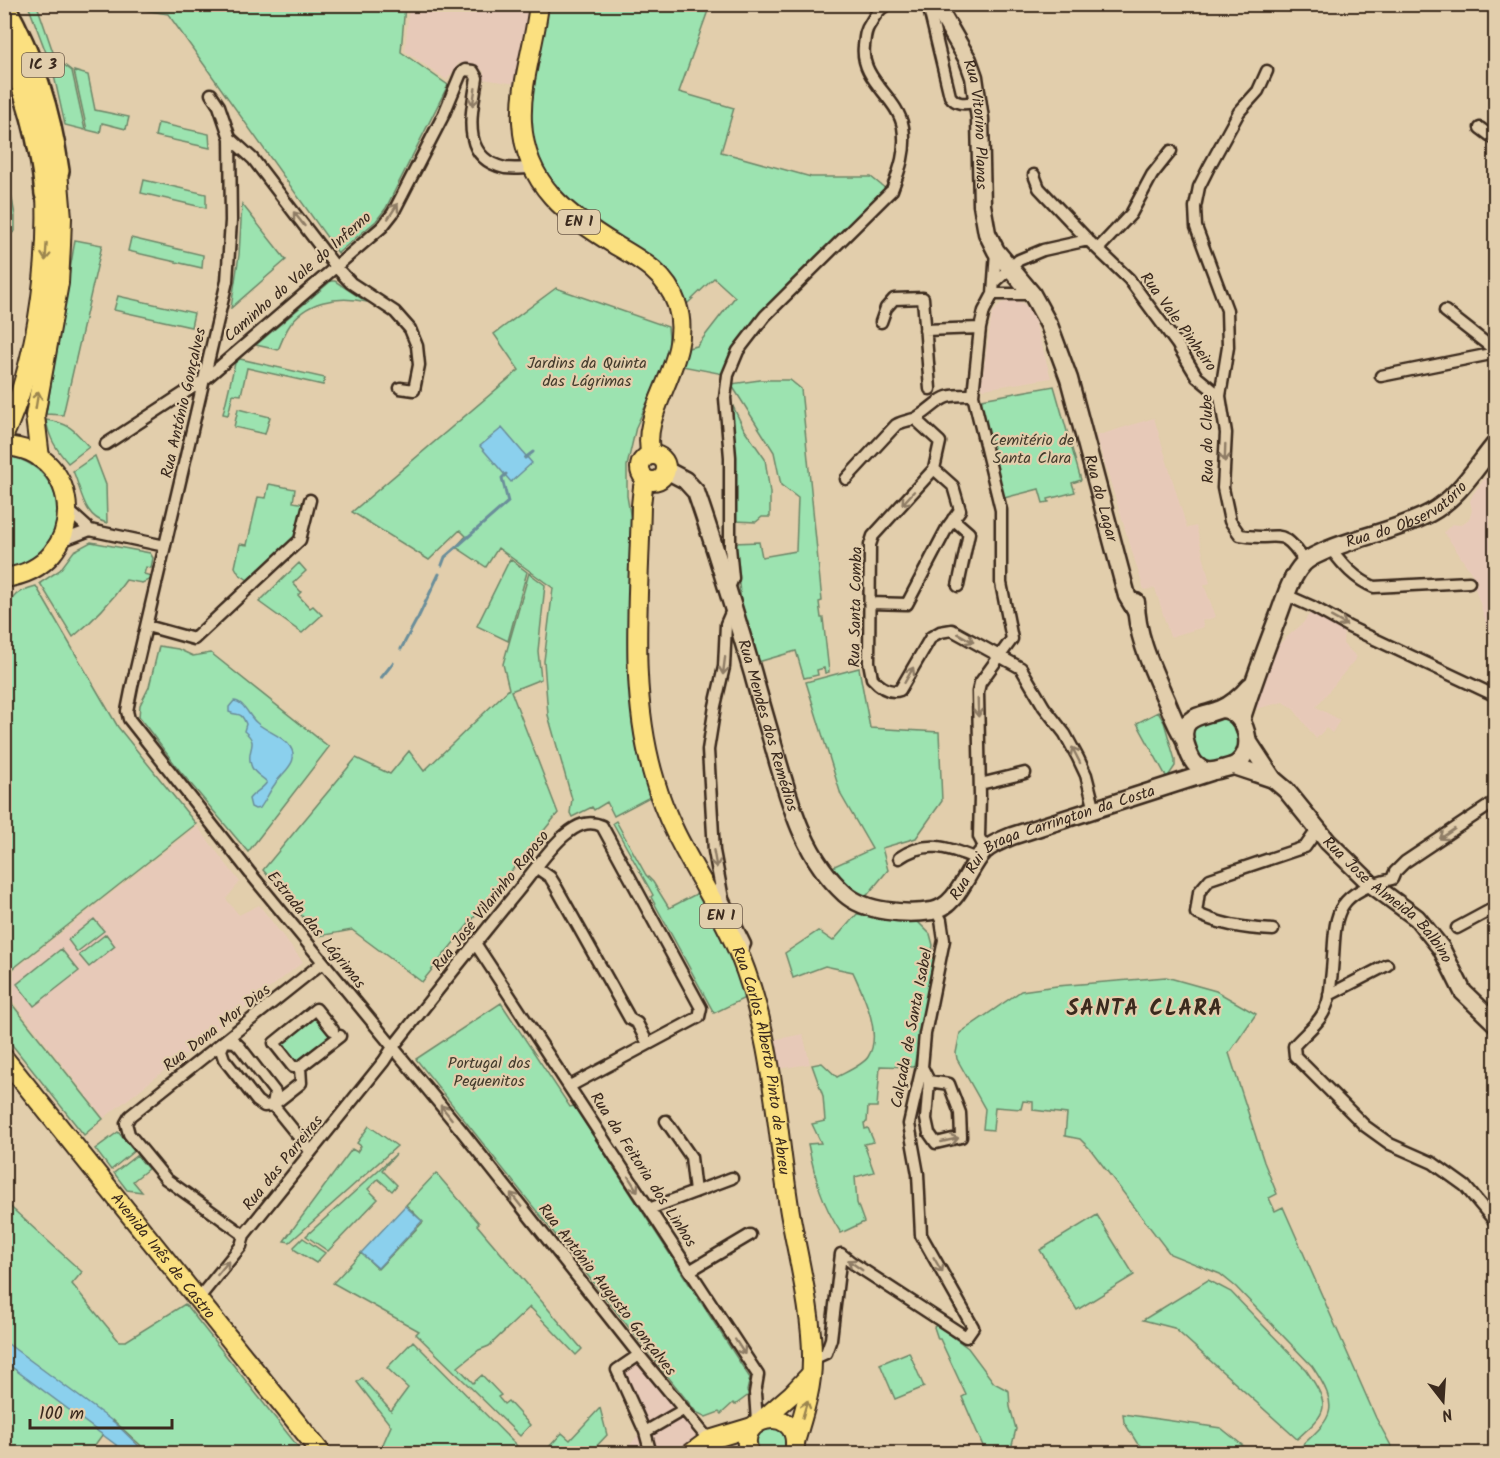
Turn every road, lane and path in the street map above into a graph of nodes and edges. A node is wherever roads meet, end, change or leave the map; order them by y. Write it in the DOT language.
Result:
graph roads {
  1 [pos="19,4"];
  2 [pos="539,4"];
  3 [pos="888,4"];
  4 [pos="926,4"];
  5 [pos="938,4"];
  6 [pos="4,6"];
  7 [pos="4,40"];
  8 [pos="1268,71"];
  9 [pos="4,76"];
  10 [pos="211,94"];
  11 [pos="978,102"];
  12 [pos="1480,128"];
  13 [pos="51,130"];
  14 [pos="230,138"];
  15 [pos="1496,140"];
  16 [pos="1172,151"];
  17 [pos="533,168"];
  18 [pos="58,171"];
  19 [pos="1034,175"];
  20 [pos="46,194"];
  21 [pos="1088,240"];
  22 [pos="1098,249"];
  23 [pos="996,251"];
  24 [pos="335,266"];
  25 [pos="1012,271"];
  26 [pos="994,288"];
  27 [pos="1032,294"];
  28 [pos="1445,311"];
  29 [pos="881,322"];
  30 [pos="980,328"];
  31 [pos="925,330"];
  32 [pos="1496,352"];
  33 [pos="1381,376"];
  34 [pos="204,380"];
  35 [pos="400,388"];
  36 [pos="930,389"];
  37 [pos="973,395"];
  38 [pos="1220,396"];
  39 [pos="915,419"];
  40 [pos="4,435"];
  41 [pos="1496,443"];
  42 [pos="106,444"];
  43 [pos="4,446"];
  44 [pos="651,455"];
  45 [pos="40,458"];
  46 [pos="1093,464"];
  47 [pos="934,469"];
  48 [pos="666,470"];
  49 [pos="846,479"];
  50 [pos="647,480"];
  51 [pos="310,500"];
  52 [pos="68,510"];
  53 [pos="956,515"];
  54 [pos="90,530"];
  55 [pos="62,541"];
  56 [pos="165,546"];
  57 [pos="1331,549"];
  58 [pos="1305,562"];
  59 [pos="12,577"];
  60 [pos="1469,582"];
  61 [pos="958,586"];
  62 [pos="4,590"];
  63 [pos="727,591"];
  64 [pos="1286,596"];
  65 [pos="870,603"];
  66 [pos="733,609"];
  67 [pos="147,626"];
  68 [pos="1000,657"];
  69 [pos="1253,683"];
  70 [pos="1496,696"];
  71 [pos="1168,703"];
  72 [pos="1222,709"];
  73 [pos="1194,717"];
  74 [pos="129,719"];
  75 [pos="1242,721"];
  76 [pos="1184,738"];
  77 [pos="1248,741"];
  78 [pos="1190,759"];
  79 [pos="1234,766"];
  80 [pos="1025,772"];
  81 [pos="1211,772"];
  82 [pos="1273,779"];
  83 [pos="980,784"];
  84 [pos="1174,785"];
  85 [pos="1496,801"];
  86 [pos="1095,810"];
  87 [pos="1317,830"];
  88 [pos="981,855"];
  89 [pos="899,858"];
  90 [pos="537,868"];
  91 [pos="1371,884"];
  92 [pos="1496,907"];
  93 [pos="936,910"];
  94 [pos="1456,928"];
  95 [pos="1274,930"];
  96 [pos="475,943"];
  97 [pos="740,955"];
  98 [pos="322,963"];
  99 [pos="1387,965"];
  100 [pos="1329,995"];
  101 [pos="1496,1024"];
  102 [pos="225,1041"];
  103 [pos="648,1044"];
  104 [pos="393,1047"];
  105 [pos="4,1059"];
  106 [pos="300,1067"];
  107 [pos="922,1067"];
  108 [pos="928,1081"];
  109 [pos="570,1086"];
  110 [pos="273,1105"];
  111 [pos="666,1121"];
  112 [pos="311,1152"];
  113 [pos="483,1157"];
  114 [pos="732,1178"];
  115 [pos="695,1192"];
  116 [pos="649,1209"];
  117 [pos="1496,1223"];
  118 [pos="244,1234"];
  119 [pos="750,1235"];
  120 [pos="691,1270"];
  121 [pos="198,1299"];
  122 [pos="639,1355"];
  123 [pos="811,1367"];
  124 [pos="683,1410"];
  125 [pos="757,1423"];
  126 [pos="645,1432"];
  127 [pos="700,1446"];
  128 [pos="794,1448"];
  129 [pos="322,1454"];
  130 [pos="651,1454"];
  131 [pos="747,1454"];
  1 -- 13 [label="highway, IC 3"];
  2 -- 17 [label="main road, EN 1"];
  3 -- 63 [label="street"];
  4 -- 11 [label="street"];
  5 -- 11 [label="street, Rua Vitorino Planas"];
  6 -- 13 [label="highway, IC 3"];
  7 -- 20 [label="highway, IC 3"];
  8 -- 38 [label="street, Rua do Clube"];
  9 -- 20 [label="highway, IC 3"];
  10 -- 14 [label="street, Rua António Gonçalves"];
  11 -- 23 [label="street, Rua Vitorino Planas"];
  12 -- 15 [label="street"];
  13 -- 18 [label="highway"];
  24 -- 14 [label="street, one-way"];
  14 -- 34 [label="street, Rua António Gonçalves"];
  16 -- 22 [label="street"];
  24 -- 17 [label="street, Caminho do Vale do Inferno, one-way"];
  17 -- 44 [label="main road, EN 1"];
  45 -- 18 [label="main road, one-way"];
  19 -- 21 [label="street, Rua Vale Pinheiro"];
  20 -- 40 [label="main road, one-way"];
  21 -- 22 [label="street, Rua Vale Pinheiro"];
  21 -- 25 [label="street"];
  22 -- 38 [label="street, Rua Vale Pinheiro"];
  23 -- 25 [label="street, Rua Vitorino Planas"];
  23 -- 26 [label="street, Rua Vitorino Planas"];
  24 -- 34 [label="street, Caminho do Vale do Inferno"];
  24 -- 35 [label="street"];
  25 -- 26 [label="street"];
  25 -- 27 [label="street, Rua Vitorino Planas"];
  26 -- 27 [label="street"];
  26 -- 30 [label="street, Rua Vitorino Planas"];
  27 -- 46 [label="street, Rua Vitorino Planas"];
  28 -- 32 [label="street"];
  29 -- 31 [label="street"];
  30 -- 31 [label="street"];
  30 -- 37 [label="street, Rua Vitorino Planas"];
  31 -- 36 [label="street"];
  32 -- 33 [label="street"];
  34 -- 42 [label="street, Caminho do Vale do Inferno"];
  34 -- 56 [label="street, Rua António Gonçalves"];
  37 -- 39 [label="street"];
  37 -- 68 [label="street, Rua Vitorino Planas"];
  38 -- 58 [label="street, Rua do Clube, one-way"];
  39 -- 47 [label="street"];
  39 -- 49 [label="street"];
  41 -- 57 [label="street, Rua do Observatório"];
  43 -- 45 [label="main road"];
  44 -- 48 [label="main road"];
  44 -- 50 [label="main road, EN 1"];
  45 -- 52 [label="main road"];
  46 -- 71 [label="street, Rua do Lagar"];
  47 -- 53 [label="street"];
  47 -- 65 [label="street, Rua Santa Comba, one-way"];
  48 -- 50 [label="main road"];
  48 -- 63 [label="street, Rua Mendes dos Remédios"];
  50 -- 97 [label="main road, Rua Carlos Alberto Pinto de Abreu / EN 1"];
  51 -- 67 [label="street"];
  52 -- 54 [label="street"];
  52 -- 55 [label="main road"];
  53 -- 61 [label="street"];
  53 -- 65 [label="street"];
  54 -- 55 [label="street"];
  54 -- 56 [label="street"];
  55 -- 59 [label="main road"];
  56 -- 67 [label="street, Rua António Gonçalves"];
  57 -- 58 [label="street, Rua do Observatório"];
  57 -- 60 [label="street"];
  58 -- 64 [label="street"];
  59 -- 62 [label="main road"];
  63 -- 66 [label="street, Rua Mendes dos Remédios"];
  64 -- 69 [label="street"];
  64 -- 70 [label="street, one-way"];
  65 -- 68 [label="street, Rua Santa Comba, one-way"];
  66 -- 93 [label="street, Rua Mendes dos Remédios"];
  66 -- 97 [label="street, one-way"];
  67 -- 74 [label="street, Rua António Gonçalves"];
  68 -- 83 [label="street, Rua Vitorino Planas, one-way"];
  86 -- 68 [label="street, one-way"];
  69 -- 72 [label="street"];
  69 -- 75 [label="street"];
  71 -- 73 [label="street"];
  71 -- 76 [label="street, Rua do Lagar"];
  72 -- 73 [label="street"];
  72 -- 75 [label="street"];
  73 -- 76 [label="street"];
  74 -- 98 [label="street, Estrada das Lágrimas"];
  75 -- 77 [label="street"];
  76 -- 78 [label="street"];
  77 -- 79 [label="street"];
  77 -- 82 [label="street, Rua José Almeida Balbino"];
  78 -- 81 [label="street"];
  78 -- 84 [label="street, Rua Rui Braga Carrington da Costa"];
  79 -- 81 [label="street"];
  79 -- 82 [label="street, Rua José Almeida Balbino"];
  80 -- 83 [label="street"];
  81 -- 84 [label="street, Rua Rui Braga Carrington da Costa"];
  82 -- 87 [label="street, Rua José Almeida Balbino"];
  83 -- 88 [label="street, Rua Vitorino Planas"];
  84 -- 86 [label="street, Rua Rui Braga Carrington da Costa"];
  85 -- 91 [label="street, one-way"];
  86 -- 88 [label="street, Rua Rui Braga Carrington da Costa"];
  87 -- 91 [label="street, Rua José Almeida Balbino"];
  87 -- 95 [label="street"];
  88 -- 89 [label="street"];
  88 -- 93 [label="street, Rua Rui Braga Carrington da Costa"];
  90 -- 96 [label="street, Rua José Vilarinho Raposo"];
  90 -- 103 [label="street"];
  90 -- 103 [label="street, Rua José Vilarinho Raposo"];
  91 -- 100 [label="street"];
  91 -- 101 [label="street, Rua José Almeida Balbino"];
  92 -- 94 [label="street"];
  93 -- 107 [label="street, Calçada de Santa Isabel"];
  96 -- 104 [label="street, Rua José Vilarinho Raposo"];
  96 -- 109 [label="street, Rua da Feitoria dos Linhos"];
  97 -- 123 [label="main road, Rua Carlos Alberto Pinto de Abreu / EN 1"];
  98 -- 102 [label="street, Rua Dona Mor Dias"];
  98 -- 104 [label="street, Estrada das Lágrimas"];
  99 -- 100 [label="street"];
  100 -- 117 [label="street"];
  102 -- 110 [label="street"];
  102 -- 110 [label="street"];
  102 -- 118 [label="street, Rua Dona Mor Dias"];
  103 -- 109 [label="street"];
  104 -- 112 [label="street, Rua das Parreiras"];
  113 -- 104 [label="street, Estrada das Lágrimas, one-way"];
  105 -- 121 [label="main road, Avenida Inês de Castro"];
  106 -- 106 [label="street"];
  106 -- 110 [label="street"];
  107 -- 108 [label="street"];
  107 -- 123 [label="street, Calçada de Santa Isabel, one-way"];
  108 -- 108 [label="street, one-way"];
  109 -- 116 [label="street, Rua da Feitoria dos Linhos, one-way"];
  110 -- 112 [label="street"];
  111 -- 115 [label="street"];
  112 -- 118 [label="street, Rua das Parreiras"];
  122 -- 113 [label="street, Rua António Augusto Gonçalves, one-way"];
  114 -- 115 [label="street"];
  115 -- 116 [label="street"];
  116 -- 120 [label="street, Rua da Feitoria dos Linhos"];
  121 -- 118 [label="street, Rua das Parreiras, one-way"];
  119 -- 120 [label="street"];
  120 -- 125 [label="street, Rua da Feitoria dos Linhos, one-way"];
  121 -- 129 [label="main road, Avenida Inês de Castro"];
  122 -- 124 [label="street, Rua António Augusto Gonçalves"];
  122 -- 126 [label="street"];
  123 -- 125 [label="main road"];
  128 -- 123 [label="main road, EN 1, one-way"];
  124 -- 126 [label="street"];
  124 -- 127 [label="street, Rua António Augusto Gonçalves"];
  125 -- 127 [label="main road"];
  125 -- 128 [label="main road, EN 1"];
  125 -- 131 [label="main road"];
  126 -- 130 [label="street"];
  127 -- 131 [label="main road"];
}
